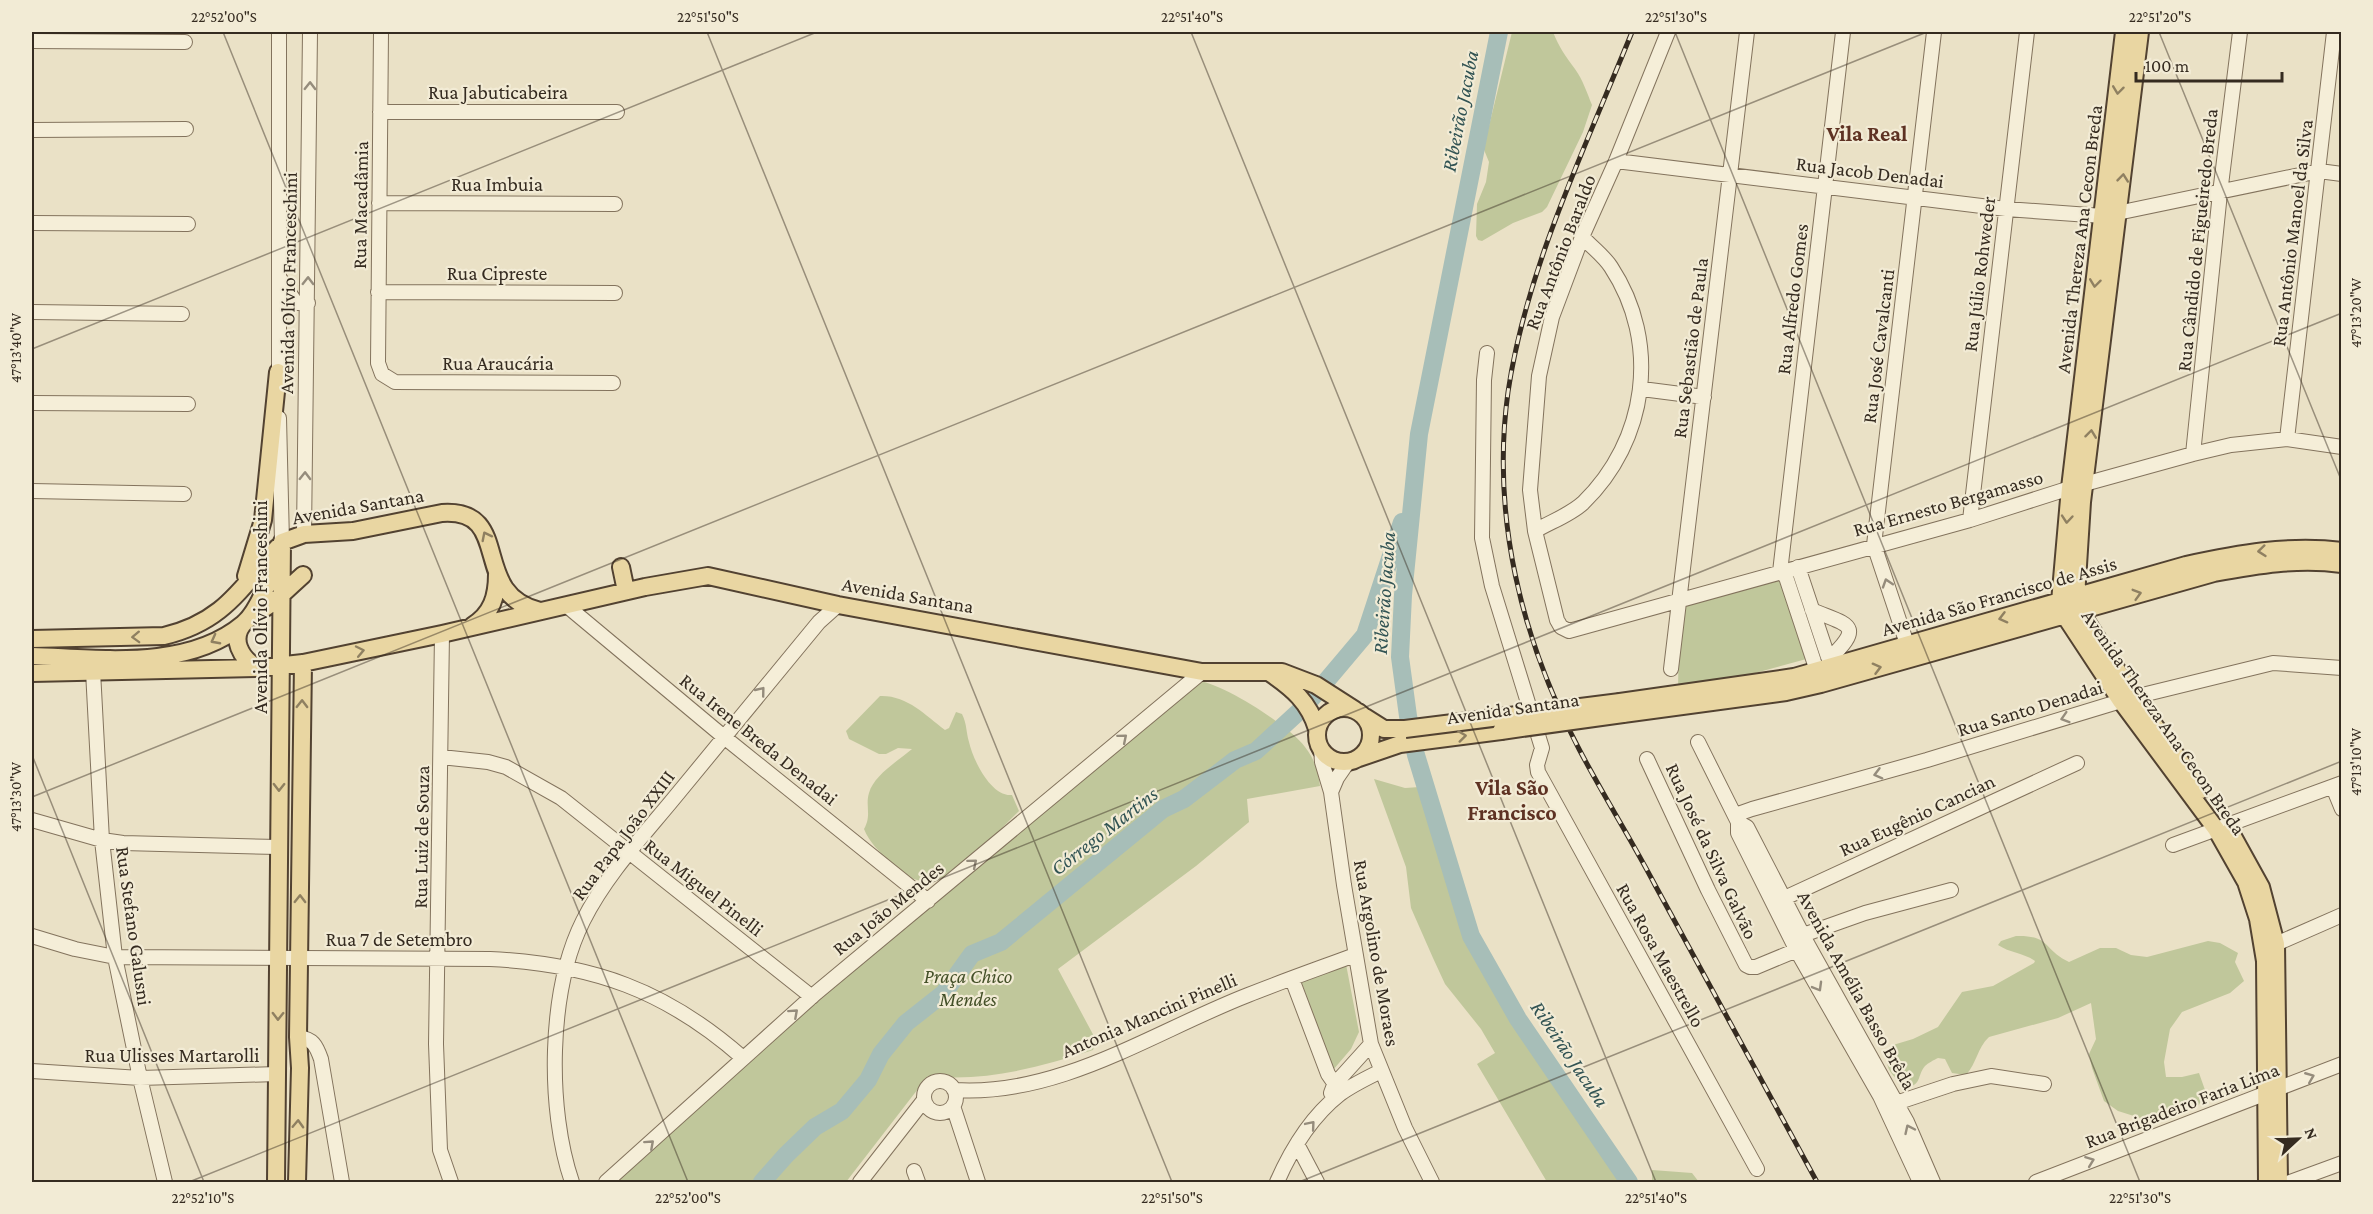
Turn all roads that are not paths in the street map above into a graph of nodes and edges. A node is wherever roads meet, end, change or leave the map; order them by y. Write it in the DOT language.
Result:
graph roads {
  1 [pos="279,32"];
  2 [pos="310,32"];
  3 [pos="381,32"];
  4 [pos="1668,32"];
  5 [pos="1748,32"];
  6 [pos="1843,32"];
  7 [pos="1934,32"];
  8 [pos="2026,32"];
  9 [pos="2124,32"];
  10 [pos="2140,32"];
  11 [pos="2240,32"];
  12 [pos="2334,32"];
  13 [pos="32,41"];
  14 [pos="185,42"];
  15 [pos="617,111"];
  16 [pos="380,112"];
  17 [pos="186,129"];
  18 [pos="32,130"];
  19 [pos="1616,161"];
  20 [pos="2319,171"];
  21 [pos="2342,174"];
  22 [pos="1730,176"];
  23 [pos="1826,187"];
  24 [pos="2220,193"];
  25 [pos="1914,196"];
  26 [pos="380,203"];
  27 [pos="615,204"];
  28 [pos="2006,209"];
  29 [pos="2111,214"];
  30 [pos="32,223"];
  31 [pos="188,224"];
  32 [pos="1582,237"];
  33 [pos="279,277"];
  34 [pos="378,292"];
  35 [pos="615,293"];
  36 [pos="308,303"];
  37 [pos="32,312"];
  38 [pos="182,314"];
  39 [pos="1487,353"];
  40 [pos="278,372"];
  41 [pos="384,377"];
  42 [pos="613,383"];
  43 [pos="1642,389"];
  44 [pos="1704,397"];
  45 [pos="32,403"];
  46 [pos="188,404"];
  47 [pos="2287,439"];
  48 [pos="2342,447"];
  49 [pos="2193,454"];
  50 [pos="2077,486"];
  51 [pos="32,491"];
  52 [pos="184,494"];
  53 [pos="1970,520"];
  54 [pos="1535,531"];
  55 [pos="304,534"];
  56 [pos="282,542"];
  57 [pos="1875,545"];
  58 [pos="2342,551"];
  59 [pos="2342,564"];
  60 [pos="621,567"];
  61 [pos="1787,570"];
  62 [pos="496,573"];
  63 [pos="303,575"];
  64 [pos="241,588"];
  65 [pos="626,591"];
  66 [pos="282,594"];
  67 [pos="1680,600"];
  68 [pos="830,603"];
  69 [pos="567,606"];
  70 [pos="2070,606"];
  71 [pos="1812,610"];
  72 [pos="541,611"];
  73 [pos="244,623"];
  74 [pos="463,629"];
  75 [pos="1569,632"];
  76 [pos="442,634"];
  77 [pos="32,639"];
  78 [pos="32,647"];
  79 [pos="1909,652"];
  80 [pos="32,656"];
  81 [pos="135,658"];
  82 [pos="303,663"];
  83 [pos="282,665"];
  84 [pos="258,668"];
  85 [pos="2342,668"];
  86 [pos="1671,669"];
  87 [pos="93,671"];
  88 [pos="1202,672"];
  89 [pos="1269,672"];
  90 [pos="1827,672"];
  91 [pos="32,673"];
  92 [pos="2127,699"];
  93 [pos="1672,701"];
  94 [pos="1360,714"];
  95 [pos="1317,729"];
  96 [pos="724,736"];
  97 [pos="1406,736"];
  98 [pos="1698,742"];
  99 [pos="1321,750"];
  100 [pos="441,757"];
  101 [pos="1647,759"];
  102 [pos="1354,760"];
  103 [pos="2077,763"];
  104 [pos="2337,785"];
  105 [pos="1332,792"];
  106 [pos="2342,809"];
  107 [pos="1737,819"];
  108 [pos="32,820"];
  109 [pos="2221,828"];
  110 [pos="102,840"];
  111 [pos="2173,845"];
  112 [pos="278,847"];
  113 [pos="629,853"];
  114 [pos="1951,890"];
  115 [pos="1779,900"];
  116 [pos="928,901"];
  117 [pos="2342,915"];
  118 [pos="32,936"];
  119 [pos="1802,944"];
  120 [pos="2276,944"];
  121 [pos="1355,955"];
  122 [pos="115,957"];
  123 [pos="279,957"];
  124 [pos="300,957"];
  125 [pos="439,957"];
  126 [pos="565,969"];
  127 [pos="1292,979"];
  128 [pos="812,997"];
  129 [pos="298,1037"];
  130 [pos="1371,1044"];
  131 [pos="743,1058"];
  132 [pos="2342,1064"];
  133 [pos="32,1071"];
  134 [pos="1381,1071"];
  135 [pos="277,1074"];
  136 [pos="140,1078"];
  137 [pos="2044,1084"];
  138 [pos="1338,1089"];
  139 [pos="954,1090"];
  140 [pos="2273,1091"];
  141 [pos="924,1100"];
  142 [pos="1896,1103"];
  143 [pos="950,1109"];
  144 [pos="1297,1144"];
  145 [pos="2342,1163"];
  146 [pos="1757,1168"];
  147 [pos="165,1182"];
  148 [pos="276,1182"];
  149 [pos="297,1182"];
  150 [pos="342,1182"];
  151 [pos="451,1182"];
  152 [pos="572,1182"];
  153 [pos="606,1182"];
  154 [pos="860,1182"];
  155 [pos="969,1182"];
  156 [pos="978,1182"];
  157 [pos="1277,1182"];
  158 [pos="1317,1182"];
  159 [pos="1432,1182"];
  160 [pos="1920,1182"];
  161 [pos="1933,1182"];
  162 [pos="2036,1182"];
  163 [pos="2267,1182"];
  164 [pos="2279,1182"];
  165 [pos="2290,1182"];
  1 -- 33 [label="street, Avenida Olívio Franceshini"];
  36 -- 2 [label="street, Avenida Olívio Franceschini, one-way"];
  3 -- 16 [label="street, Rua Macadâmia"];
  4 -- 19 [label="street, Rua Antônio Baraldo"];
  5 -- 22 [label="street, Rua Sebastião de Paula"];
  6 -- 23 [label="street, Rua Alfredo Gomes"];
  7 -- 25 [label="street, Rua José Cavalcanti"];
  8 -- 28 [label="street, Rua Júlio Rohweder"];
  9 -- 29 [label="main road, Avenida Thereza Ana Cecon Breda, one-way"];
  29 -- 10 [label="main road, Avenida Thereza Ana Cecon Breda, one-way"];
  11 -- 24 [label="street, Rua Cândido de Figueiredo Breda"];
  12 -- 20 [label="street, Rua Antônio Manoel da Silva"];
  13 -- 14 [label="street"];
  15 -- 16 [label="street, Rua Jabuticabeira"];
  16 -- 26 [label="street, Rua Macadâmia"];
  17 -- 18 [label="street"];
  19 -- 22 [label="street, Rua Jacob Denadai"];
  19 -- 32 [label="street, Rua Antônio Baraldo"];
  20 -- 21 [label="street, Rua Jacob Denadai"];
  20 -- 24 [label="street, Rua Jacob Denadai"];
  20 -- 47 [label="street, Rua Antônio Manoel da Silva"];
  22 -- 23 [label="street, Rua Jacob Denadai"];
  22 -- 44 [label="street, Rua Sebastião de Paula"];
  23 -- 25 [label="street, Rua Jacob Denadai"];
  23 -- 61 [label="street, Rua Alfredo Gomes"];
  24 -- 29 [label="street, Rua Jacob Denadai"];
  24 -- 49 [label="street, Rua Cândido de Figueiredo Breda"];
  25 -- 28 [label="street, Rua Jacob Denadai"];
  25 -- 57 [label="street, Rua José Cavalcanti"];
  26 -- 27 [label="street, Rua Imbuia"];
  26 -- 34 [label="street, Rua Macadâmia"];
  28 -- 29 [label="street, Rua Jacob Denadai"];
  28 -- 53 [label="street, Rua Júlio Rohweder"];
  29 -- 50 [label="main road, Avenida Thereza Ana Cecon Breda"];
  30 -- 31 [label="street"];
  32 -- 43 [label="street"];
  32 -- 54 [label="street, Rua Antônio Baraldo"];
  33 -- 36 [label="street"];
  33 -- 40 [label="street, Avenida Olívio Franceshini"];
  34 -- 35 [label="street, Rua Cipreste"];
  34 -- 41 [label="street, Rua Macadâmia"];
  55 -- 36 [label="street, Avenida Olívio Franceschini, one-way"];
  37 -- 38 [label="street"];
  39 -- 146 [label="street, Rua Rosa Maestrello"];
  40 -- 56 [label="street, Avenida Olívio Franceshini"];
  40 -- 64 [label="main road"];
  41 -- 42 [label="street, Rua Araucária"];
  43 -- 44 [label="street"];
  43 -- 54 [label="street"];
  44 -- 67 [label="street, Rua Sebastião de Paula"];
  45 -- 46 [label="street"];
  47 -- 48 [label="street, Rua Ernesto Bergamasso"];
  47 -- 49 [label="street, Rua Ernesto Bergamasso"];
  49 -- 50 [label="street, Rua Ernesto Bergamasso"];
  50 -- 53 [label="street, Rua Ernesto Bergamasso"];
  50 -- 70 [label="main road, Avenida Thereza Ana Cecon Breda"];
  51 -- 52 [label="street"];
  53 -- 57 [label="street, Rua Ernesto Bergamasso"];
  54 -- 75 [label="street, Rua Antônio Baraldo"];
  55 -- 56 [label="main road, Avenida Santana"];
  62 -- 55 [label="main road, Avenida Santana, one-way"];
  56 -- 64 [label="main road"];
  56 -- 66 [label="main road, Avenida Olívio Franceshini"];
  56 -- 73 [label="main road, Avenida Santana"];
  57 -- 61 [label="street, Rua Ernesto Bergamasso"];
  79 -- 57 [label="street, Rua José Cavalcanti, one-way"];
  58 -- 70 [label="main road, Avenida São Francisco de Assis, one-way"];
  70 -- 59 [label="main road, Avenida São Francisco de Assis, one-way"];
  60 -- 65 [label="main road"];
  61 -- 67 [label="street, Rua Ernesto Bergamasso"];
  61 -- 71 [label="street"];
  61 -- 90 [label="street"];
  62 -- 72 [label="main road, Avenida Santana"];
  62 -- 74 [label="main road, Avenida Santana"];
  63 -- 66 [label="main road"];
  64 -- 77 [label="main road, one-way"];
  65 -- 68 [label="main road, Avenida Santana"];
  65 -- 69 [label="main road, Avenida Santana"];
  66 -- 73 [label="main road"];
  66 -- 83 [label="main road, Avenida Olívio Franceshini"];
  67 -- 75 [label="street, Rua Ernesto Bergamasso"];
  67 -- 86 [label="street, Rua Sebastião de Paula"];
  68 -- 88 [label="main road, Avenida Santana"];
  96 -- 68 [label="street, Rua Papa João XXIII, one-way"];
  69 -- 72 [label="main road, Avenida Santana"];
  69 -- 96 [label="street, Rua Irene Breda Denadai"];
  70 -- 79 [label="main road, Avenida São Francisco de Assis"];
  70 -- 92 [label="main road, Avenida Thereza Ana Cecon Breda"];
  71 -- 90 [label="street"];
  71 -- 90 [label="street"];
  72 -- 74 [label="main road, Avenida Santana"];
  73 -- 81 [label="main road, Avenida Santana, one-way"];
  73 -- 84 [label="main road"];
  74 -- 76 [label="main road, Avenida Santana"];
  82 -- 76 [label="main road, Avenida Santana, one-way"];
  76 -- 100 [label="street, Rua Luiz de Souza"];
  78 -- 81 [label="main road"];
  79 -- 90 [label="main road, Avenida São Francisco de Assis"];
  80 -- 81 [label="main road, Avenida Santana"];
  82 -- 83 [label="main road, Avenida Santana"];
  124 -- 82 [label="main road, one-way"];
  83 -- 84 [label="main road, Avenida Santana"];
  83 -- 112 [label="main road, Avenida Olívio Franceshini, one-way"];
  84 -- 87 [label="main road, Avenida Santana"];
  85 -- 92 [label="street, Rua Santo Denadai"];
  87 -- 91 [label="main road, Avenida Santana"];
  87 -- 110 [label="street, Rua Stefano Galusni"];
  88 -- 89 [label="main road, Avenida Santana"];
  116 -- 88 [label="street, Rua João Mendes, one-way"];
  89 -- 94 [label="main road, Avenida Santana"];
  89 -- 95 [label="main road"];
  90 -- 93 [label="main road, Avenida São Francisco de Assis"];
  92 -- 107 [label="street, Rua Santo Denadai, one-way"];
  92 -- 109 [label="main road, Avenida Thereza Ana Cecon Breda"];
  93 -- 97 [label="main road, Avenida Santana, bridge"];
  94 -- 95 [label="main road"];
  94 -- 97 [label="main road, Avenida Santana"];
  94 -- 102 [label="main road"];
  95 -- 99 [label="main road"];
  96 -- 113 [label="street, Rua Papa João XXIII"];
  96 -- 116 [label="street, Rua Irene Breda Denadai"];
  97 -- 102 [label="main road, Avenida Santana"];
  98 -- 107 [label="street, Avenida Amélia Basso Brêda"];
  99 -- 102 [label="main road"];
  99 -- 105 [label="street, Rua Argolino de Moraes"];
  100 -- 113 [label="street, Rua Miguel Pinelli"];
  100 -- 125 [label="street, Rua Luiz de Souza"];
  101 -- 119 [label="street, Rua José da Silva Galvão"];
  102 -- 105 [label="street"];
  103 -- 115 [label="street, Rua Eugênio Cancian"];
  104 -- 106 [label="street"];
  104 -- 109 [label="street"];
  105 -- 121 [label="street, Rua Argolino de Moraes"];
  107 -- 115 [label="street, Avenida Amélia Basso Brêda"];
  108 -- 110 [label="street"];
  109 -- 111 [label="street"];
  109 -- 120 [label="main road, Avenida Thereza Ana Cecon Breda"];
  109 -- 140 [label="main road, Avenida Thereza Ana Cecon Breda"];
  110 -- 112 [label="street"];
  110 -- 122 [label="street, Rua Stefano Galusni"];
  112 -- 123 [label="main road, Avenida Olívio Franceshini"];
  113 -- 126 [label="street, Rua Papa João XXIII"];
  113 -- 128 [label="street, Rua Miguel Pinelli"];
  114 -- 119 [label="street, Rua José da Silva Galvão"];
  115 -- 119 [label="street, Avenida Amélia Basso Brêda"];
  116 -- 128 [label="street, Rua João Mendes"];
  117 -- 120 [label="street"];
  118 -- 122 [label="street, Rua 7 de Setembro"];
  119 -- 142 [label="street, Avenida Amélia Basso Brêda"];
  119 -- 160 [label="street, Avenida Amélia Basso Brêda, one-way"];
  120 -- 140 [label="main road, Avenida Thereza Ana Cecon Breda"];
  121 -- 127 [label="street, Antonia Mancini Pinelli"];
  121 -- 130 [label="street, Rua Argolino de Moraes"];
  122 -- 123 [label="street, Rua 7 de Setembro"];
  122 -- 136 [label="street, Rua Stefano Galusni"];
  123 -- 124 [label="street, Rua 7 de Setembro"];
  123 -- 135 [label="main road, Avenida Olívio Franceshini, one-way"];
  124 -- 125 [label="street, Rua 7 de Setembro"];
  124 -- 129 [label="main road"];
  125 -- 126 [label="street, Rua 7 de Setembro"];
  125 -- 151 [label="street, Rua Luiz de Souza"];
  126 -- 131 [label="street, Rua 7 de Setembro"];
  126 -- 152 [label="street, Rua Papa João XXIII"];
  127 -- 138 [label="street"];
  127 -- 139 [label="street, Antonia Mancini Pinelli"];
  131 -- 128 [label="street, Rua João Mendes, one-way"];
  149 -- 129 [label="main road, one-way"];
  129 -- 150 [label="street"];
  130 -- 134 [label="street, Rua Argolino de Moraes"];
  130 -- 138 [label="street"];
  153 -- 131 [label="street, Rua João Mendes, one-way"];
  140 -- 132 [label="street, Rua Brigadeiro Faria Lima, one-way"];
  133 -- 136 [label="street, Rua Ulisses Martarolli"];
  134 -- 138 [label="street"];
  134 -- 159 [label="street, Rua Argolino de Moraes"];
  135 -- 136 [label="street, Rua Ulisses Martarolli"];
  135 -- 148 [label="main road, Avenida Olívio Franceshini"];
  136 -- 147 [label="street, Rua Stefano Galusni"];
  137 -- 142 [label="street"];
  144 -- 138 [label="street, one-way"];
  139 -- 141 [label="street"];
  139 -- 143 [label="street"];
  162 -- 140 [label="street, Rua Brigadeiro Faria Lima, one-way"];
  140 -- 163 [label="main road, Avenida Thereza Ana Cecon Breda"];
  140 -- 164 [label="main road, Avenida Thereza Ana Cecon Breda"];
  141 -- 143 [label="street"];
  141 -- 154 [label="street"];
  161 -- 142 [label="street, Avenida Amélia Basso Brêda, one-way"];
  143 -- 155 [label="street"];
  143 -- 156 [label="street"];
  144 -- 157 [label="street"];
  144 -- 158 [label="street"];
  145 -- 165 [label="street"];
}
